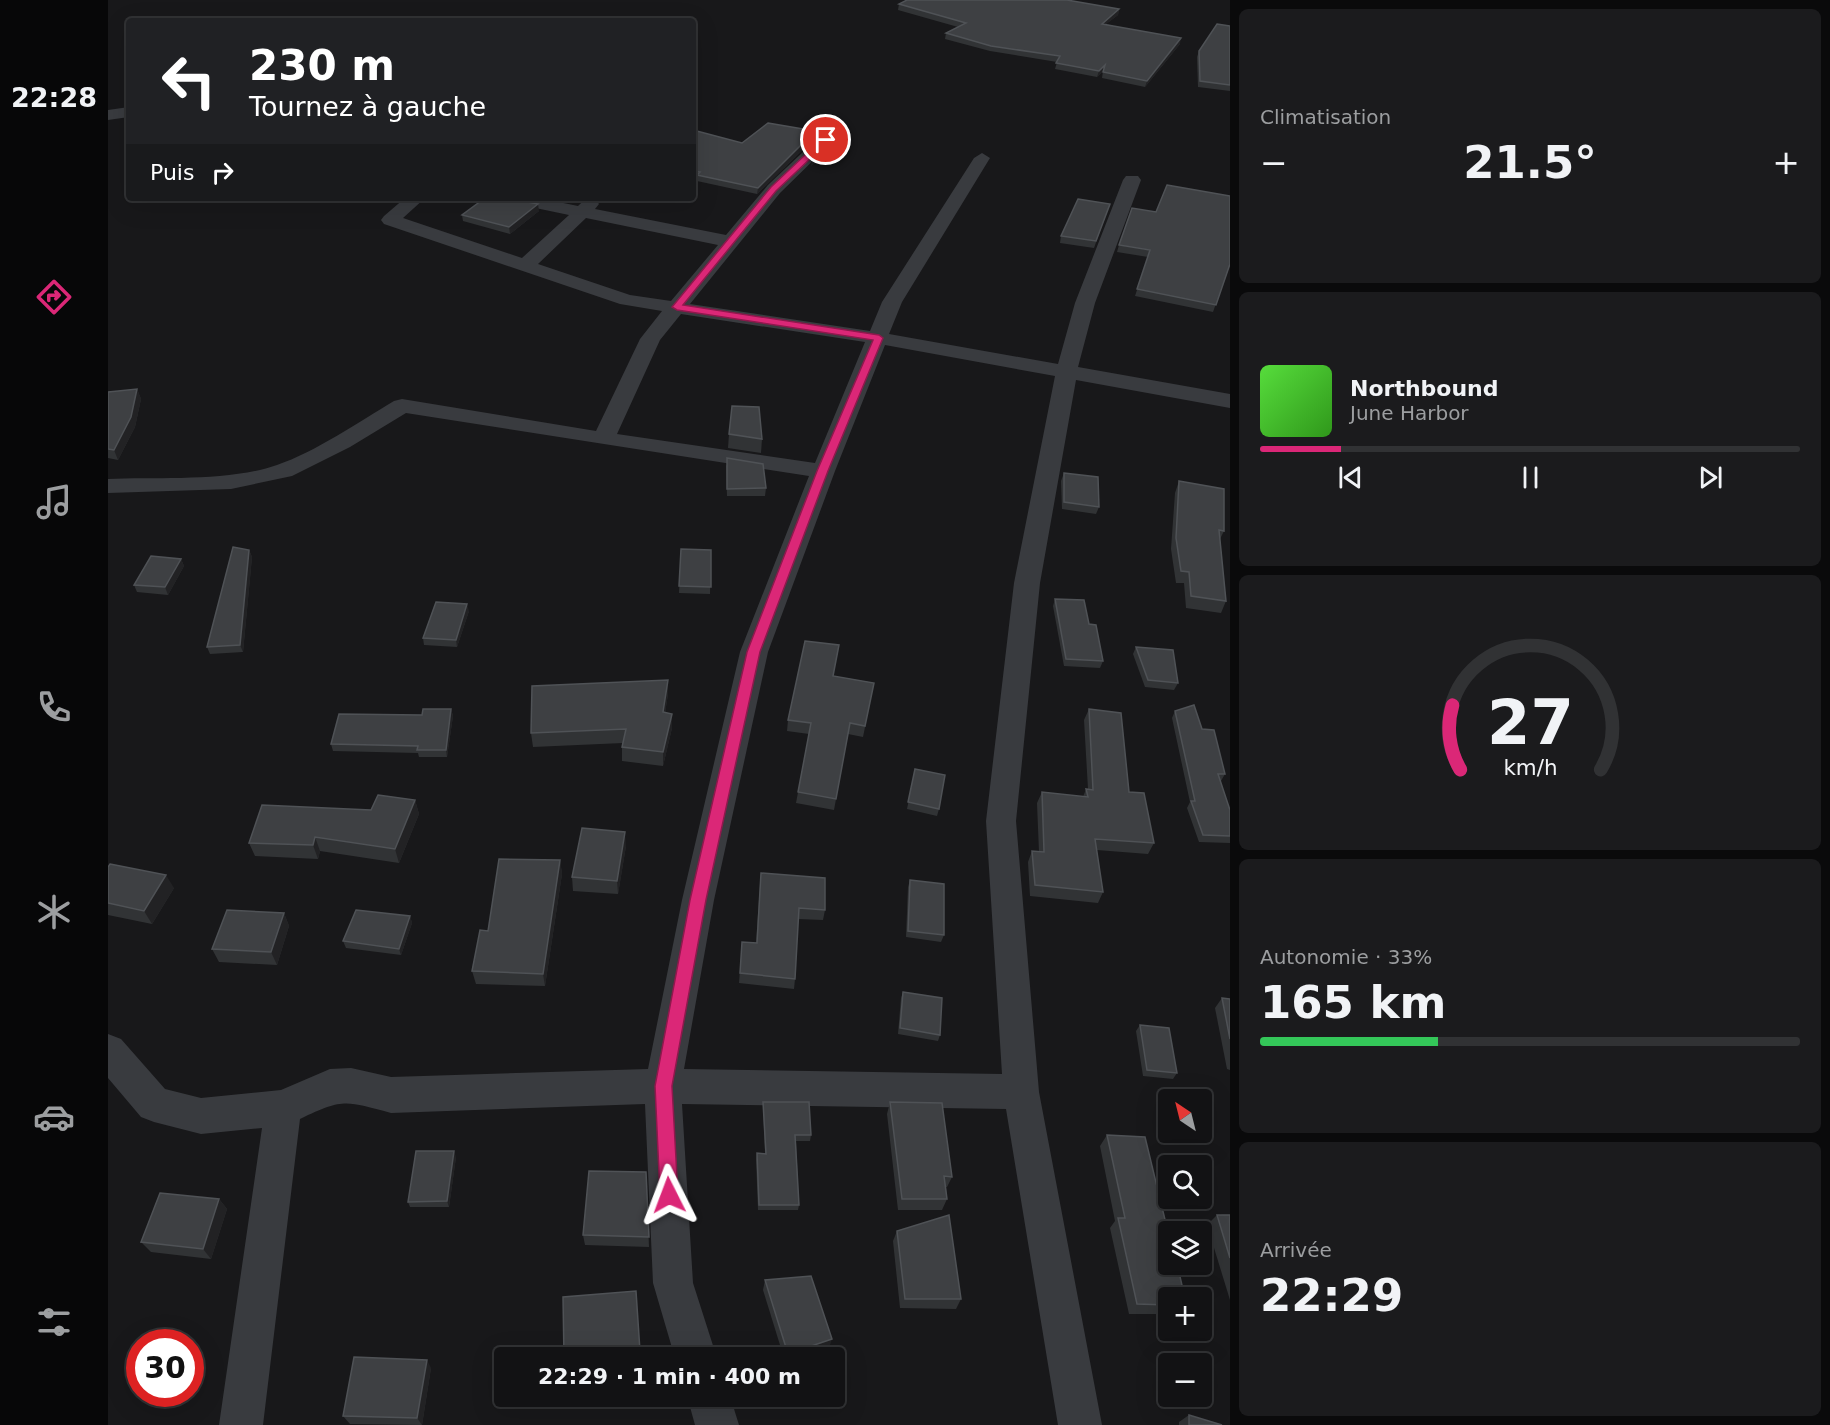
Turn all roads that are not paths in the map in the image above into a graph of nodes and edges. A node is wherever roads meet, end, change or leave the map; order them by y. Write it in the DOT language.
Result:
graph roads {
  1 [pos="126,112"];
  2 [pos="108,115"];
  3 [pos="826,140"];
  4 [pos="982,158"];
  5 [pos="1132,180"];
  6 [pos="413,201"];
  7 [pos="526,201"];
  8 [pos="593,201"];
  9 [pos="580,213"];
  10 [pos="732,242"];
  11 [pos="524,267"];
  12 [pos="677,307"];
  13 [pos="879,338"];
  14 [pos="1067,370"];
  15 [pos="1230,401"];
  16 [pos="604,439"];
  17 [pos="823,471"];
  18 [pos="108,486"];
  19 [pos="108,1051"];
  20 [pos="663,1086"];
  21 [pos="1020,1092"];
  22 [pos="283,1108"];
  23 [pos="693,1347"];
  24 [pos="711,1407"];
  25 [pos="242,1425"];
  26 [pos="717,1425"];
  27 [pos="1080,1425"];
  1 -- 2 [label="street"];
  3 -- 10 [label="street"];
  4 -- 13 [label="street"];
  5 -- 14 [label="street"];
  6 -- 11 [label="street"];
  7 -- 9 [label="street"];
  8 -- 9 [label="street"];
  9 -- 10 [label="street"];
  9 -- 11 [label="street"];
  10 -- 12 [label="street"];
  11 -- 12 [label="street"];
  12 -- 13 [label="street"];
  12 -- 16 [label="street"];
  13 -- 14 [label="street"];
  13 -- 17 [label="street"];
  14 -- 15 [label="street"];
  14 -- 21 [label="street"];
  16 -- 17 [label="street"];
  16 -- 18 [label="street"];
  17 -- 20 [label="street"];
  19 -- 22 [label="street"];
  20 -- 21 [label="street"];
  20 -- 22 [label="street"];
  20 -- 23 [label="street"];
  21 -- 27 [label="street"];
  22 -- 25 [label="street"];
  24 -- 26 [label="street"];
}
